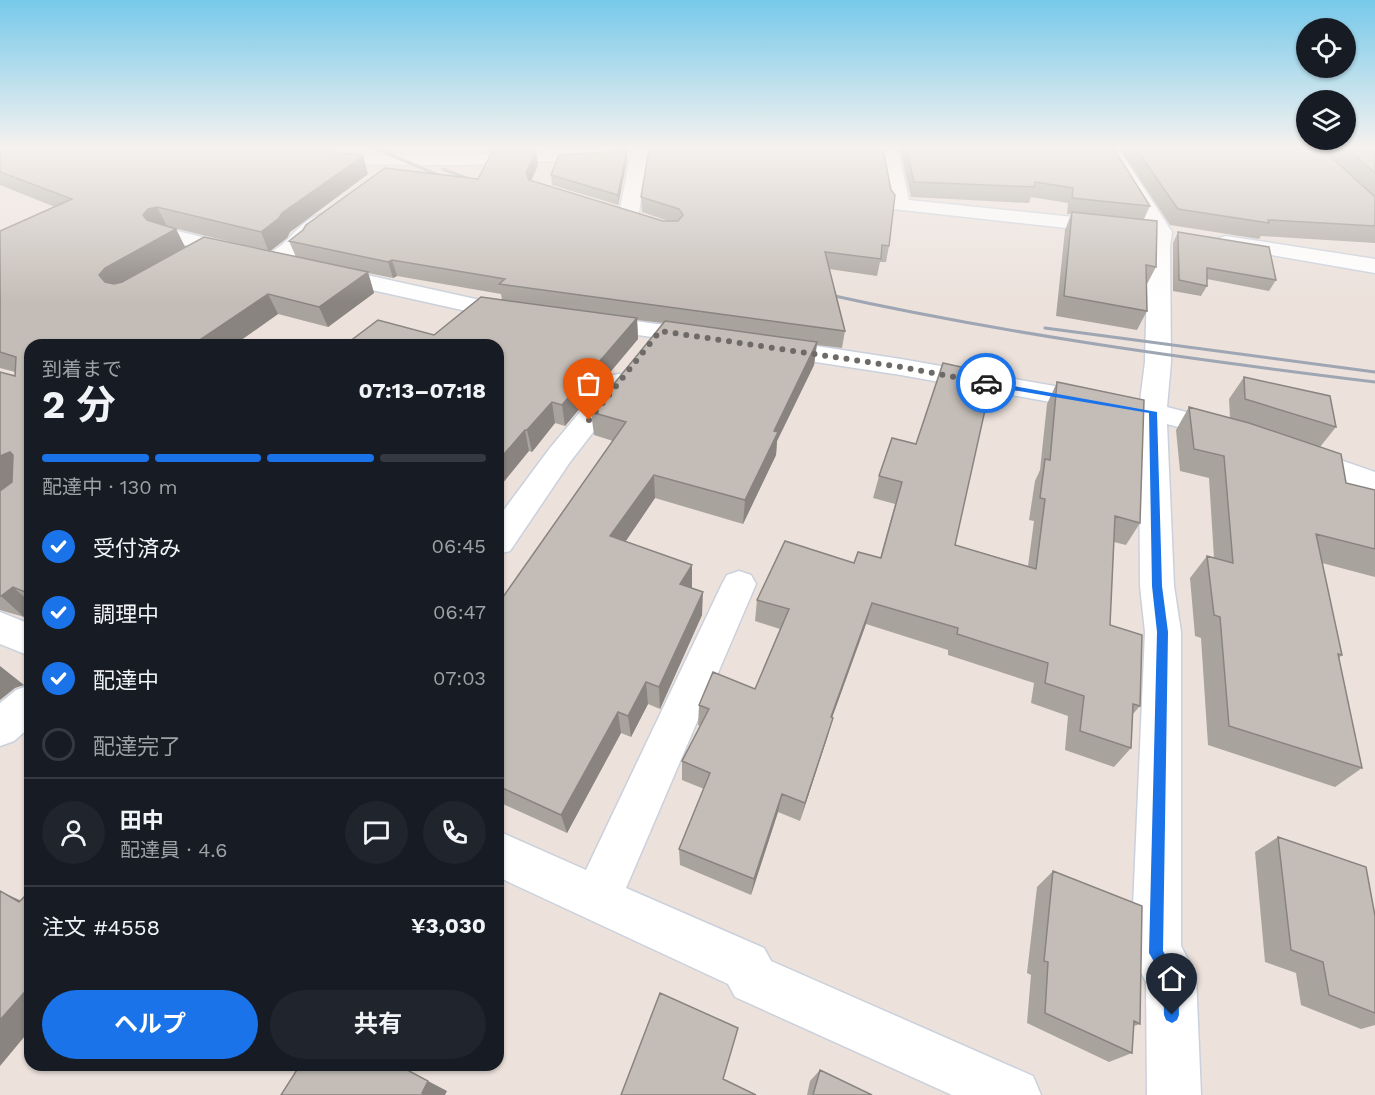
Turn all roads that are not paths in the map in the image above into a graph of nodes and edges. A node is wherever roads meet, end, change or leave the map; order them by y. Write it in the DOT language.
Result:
graph roads {
  1 [pos="631,200"];
  2 [pos="899,200"];
  3 [pos="1142,200"];
  4 [pos="606,210"];
  5 [pos="335,211"];
  6 [pos="628,218"];
  7 [pos="650,224"];
  8 [pos="1162,232"];
  9 [pos="166,234"];
  10 [pos="1186,236"];
  11 [pos="1209,240"];
  12 [pos="210,247"];
  13 [pos="275,260"];
  14 [pos="182,263"];
  15 [pos="1375,266"];
  16 [pos="536,315"];
  17 [pos="570,319"];
  18 [pos="660,331"];
  19 [pos="1153,412"];
  20 [pos="1375,483"];
  21 [pos="504,534"];
  22 [pos="739,584"];
  23 [pos="0,627"];
  24 [pos="24,638"];
  25 [pos="24,707"];
  26 [pos="0,728"];
  27 [pos="504,857"];
  28 [pos="598,897"];
  29 [pos="1014,1095"];
  30 [pos="1174,1095"];
  1 -- 6 [label="street"];
  2 -- 8 [label="street"];
  3 -- 8 [label="street"];
  4 -- 6 [label="street"];
  5 -- 13 [label="street"];
  6 -- 7 [label="street"];
  8 -- 10 [label="street"];
  8 -- 19 [label="street"];
  9 -- 12 [label="street"];
  11 -- 15 [label="street"];
  12 -- 13 [label="street"];
  12 -- 14 [label="street"];
  13 -- 16 [label="street"];
  17 -- 18 [label="street"];
  18 -- 19 [label="street"];
  18 -- 21 [label="street"];
  19 -- 20 [label="street"];
  19 -- 30 [label="street"];
  22 -- 28 [label="street"];
  23 -- 24 [label="street"];
  25 -- 26 [label="street"];
  27 -- 28 [label="street"];
  28 -- 29 [label="street"];
}
